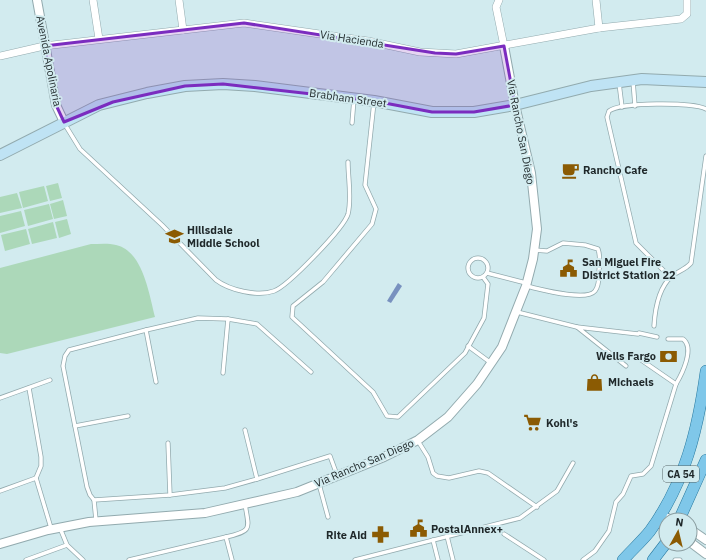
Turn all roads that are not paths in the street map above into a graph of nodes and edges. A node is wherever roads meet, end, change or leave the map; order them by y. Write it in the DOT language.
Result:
graph roads {
  1 [pos="37,0"];
  2 [pos="93,0"];
  3 [pos="179,0"];
  4 [pos="499,0"];
  5 [pos="596,0"];
  6 [pos="688,0"];
  7 [pos="599,28"];
  8 [pos="183,30"];
  9 [pos="99,39"];
  10 [pos="44,46"];
  11 [pos="504,46"];
  12 [pos="0,56"];
  13 [pos="633,81"];
  14 [pos="619,82"];
  15 [pos="706,82"];
  16 [pos="354,98"];
  17 [pos="374,100"];
  18 [pos="515,105"];
  19 [pos="635,106"];
  20 [pos="622,107"];
  21 [pos="706,109"];
  22 [pos="64,122"];
  23 [pos="352,123"];
  24 [pos="0,155"];
  25 [pos="706,156"];
  26 [pos="348,162"];
  27 [pos="534,250"];
  28 [pos="485,275"];
  29 [pos="671,278"];
  30 [pos="527,285"];
  31 [pos="517,312"];
  32 [pos="228,319"];
  33 [pos="654,326"];
  34 [pos="577,327"];
  35 [pos="146,330"];
  36 [pos="658,337"];
  37 [pos="668,339"];
  38 [pos="468,346"];
  39 [pos="630,353"];
  40 [pos="491,363"];
  41 [pos="626,366"];
  42 [pos="311,372"];
  43 [pos="706,372"];
  44 [pos="223,373"];
  45 [pos="50,380"];
  46 [pos="156,382"];
  47 [pos="676,384"];
  48 [pos="29,388"];
  49 [pos="0,398"];
  50 [pos="128,416"];
  51 [pos="75,426"];
  52 [pos="245,430"];
  53 [pos="418,440"];
  54 [pos="168,442"];
  55 [pos="706,460"];
  56 [pos="573,463"];
  57 [pos="338,475"];
  58 [pos="36,478"];
  59 [pos="257,479"];
  60 [pos="319,483"];
  61 [pos="0,491"];
  62 [pos="170,495"];
  63 [pos="94,500"];
  64 [pos="245,504"];
  65 [pos="537,507"];
  66 [pos="661,512"];
  67 [pos="683,512"];
  68 [pos="328,517"];
  69 [pos="658,517"];
  70 [pos="96,522"];
  71 [pos="60,528"];
  72 [pos="52,530"];
  73 [pos="504,534"];
  74 [pos="447,536"];
  75 [pos="226,537"];
  76 [pos="433,540"];
  77 [pos="0,544"];
  78 [pos="67,545"];
  79 [pos="659,552"];
  80 [pos="26,560"];
  81 [pos="83,560"];
  82 [pos="129,560"];
  83 [pos="232,560"];
  84 [pos="355,560"];
  85 [pos="438,560"];
  86 [pos="453,560"];
  87 [pos="544,560"];
  88 [pos="583,560"];
  89 [pos="623,560"];
  90 [pos="652,560"];
  91 [pos="675,560"];
  92 [pos="680,560"];
  1 -- 10 [label="street, Avenida Apolinaria"];
  2 -- 9 [label="street"];
  3 -- 8 [label="street"];
  4 -- 11 [label="street, Via Rancho San Diego"];
  5 -- 7 [label="street"];
  6 -- 7 [label="street, Via Hacienda"];
  7 -- 11 [label="street, Via Hacienda"];
  8 -- 9 [label="street, Via Hacienda"];
  8 -- 11 [label="street, Via Hacienda"];
  9 -- 10 [label="street, Via Hacienda"];
  10 -- 12 [label="street, Via Hacienda"];
  10 -- 22 [label="street, Avenida Apolinaria"];
  11 -- 18 [label="street, Via Rancho San Diego"];
  13 -- 14 [label="main road, Brabham Street"];
  13 -- 15 [label="main road, Brabham Street"];
  13 -- 19 [label="lane"];
  14 -- 18 [label="main road, Brabham Street"];
  14 -- 20 [label="lane"];
  16 -- 17 [label="main road, Brabham Street"];
  16 -- 22 [label="main road, Brabham Street"];
  16 -- 23 [label="lane"];
  17 -- 18 [label="main road, Brabham Street"];
  17 -- 38 [label="lane"];
  18 -- 27 [label="street, Via Rancho San Diego"];
  19 -- 20 [label="lane"];
  19 -- 21 [label="lane"];
  20 -- 29 [label="lane"];
  22 -- 24 [label="main road, Brabham Street"];
  22 -- 26 [label="lane"];
  25 -- 29 [label="lane"];
  27 -- 30 [label="street, Via Rancho San Diego"];
  27 -- 30 [label="lane"];
  28 -- 28 [label="lane"];
  28 -- 30 [label="lane"];
  28 -- 38 [label="lane"];
  29 -- 33 [label="lane"];
  30 -- 31 [label="street, Via Rancho San Diego"];
  31 -- 34 [label="lane"];
  31 -- 40 [label="street, Via Rancho San Diego"];
  32 -- 35 [label="lane"];
  32 -- 42 [label="lane"];
  32 -- 44 [label="lane"];
  34 -- 36 [label="lane"];
  34 -- 41 [label="lane"];
  35 -- 46 [label="lane"];
  35 -- 51 [label="lane"];
  37 -- 47 [label="lane"];
  38 -- 40 [label="lane"];
  39 -- 47 [label="lane"];
  40 -- 53 [label="street, Via Rancho San Diego"];
  43 -- 66 [label="main road, CA 54"];
  45 -- 48 [label="lane"];
  47 -- 88 [label="lane"];
  48 -- 49 [label="lane"];
  48 -- 58 [label="lane"];
  50 -- 51 [label="lane"];
  51 -- 63 [label="lane"];
  52 -- 59 [label="lane"];
  53 -- 57 [label="street, Via Rancho San Diego"];
  53 -- 65 [label="lane"];
  54 -- 62 [label="lane"];
  55 -- 67 [label="main road, CA 54"];
  56 -- 65 [label="lane"];
  57 -- 59 [label="lane"];
  57 -- 60 [label="street, Via Rancho San Diego"];
  58 -- 61 [label="lane"];
  58 -- 72 [label="lane"];
  59 -- 62 [label="lane"];
  60 -- 64 [label="street, Via Rancho San Diego"];
  60 -- 68 [label="lane"];
  62 -- 63 [label="lane"];
  63 -- 70 [label="lane"];
  64 -- 70 [label="street, Via Rancho San Diego"];
  64 -- 75 [label="lane"];
  65 -- 74 [label="lane"];
  69 -- 89 [label="main road, CA 54"];
  70 -- 71 [label="street, Via Rancho San Diego"];
  71 -- 72 [label="street, Via Rancho San Diego"];
  71 -- 78 [label="lane"];
  72 -- 77 [label="street, Via Rancho San Diego"];
  73 -- 87 [label="lane"];
  74 -- 76 [label="lane"];
  74 -- 86 [label="lane"];
  75 -- 82 [label="lane"];
  75 -- 83 [label="lane"];
  76 -- 84 [label="lane"];
  76 -- 85 [label="lane"];
  78 -- 80 [label="lane"];
  78 -- 81 [label="lane"];
  79 -- 90 [label="main road"];
  91 -- 92 [label="lane"];
}
